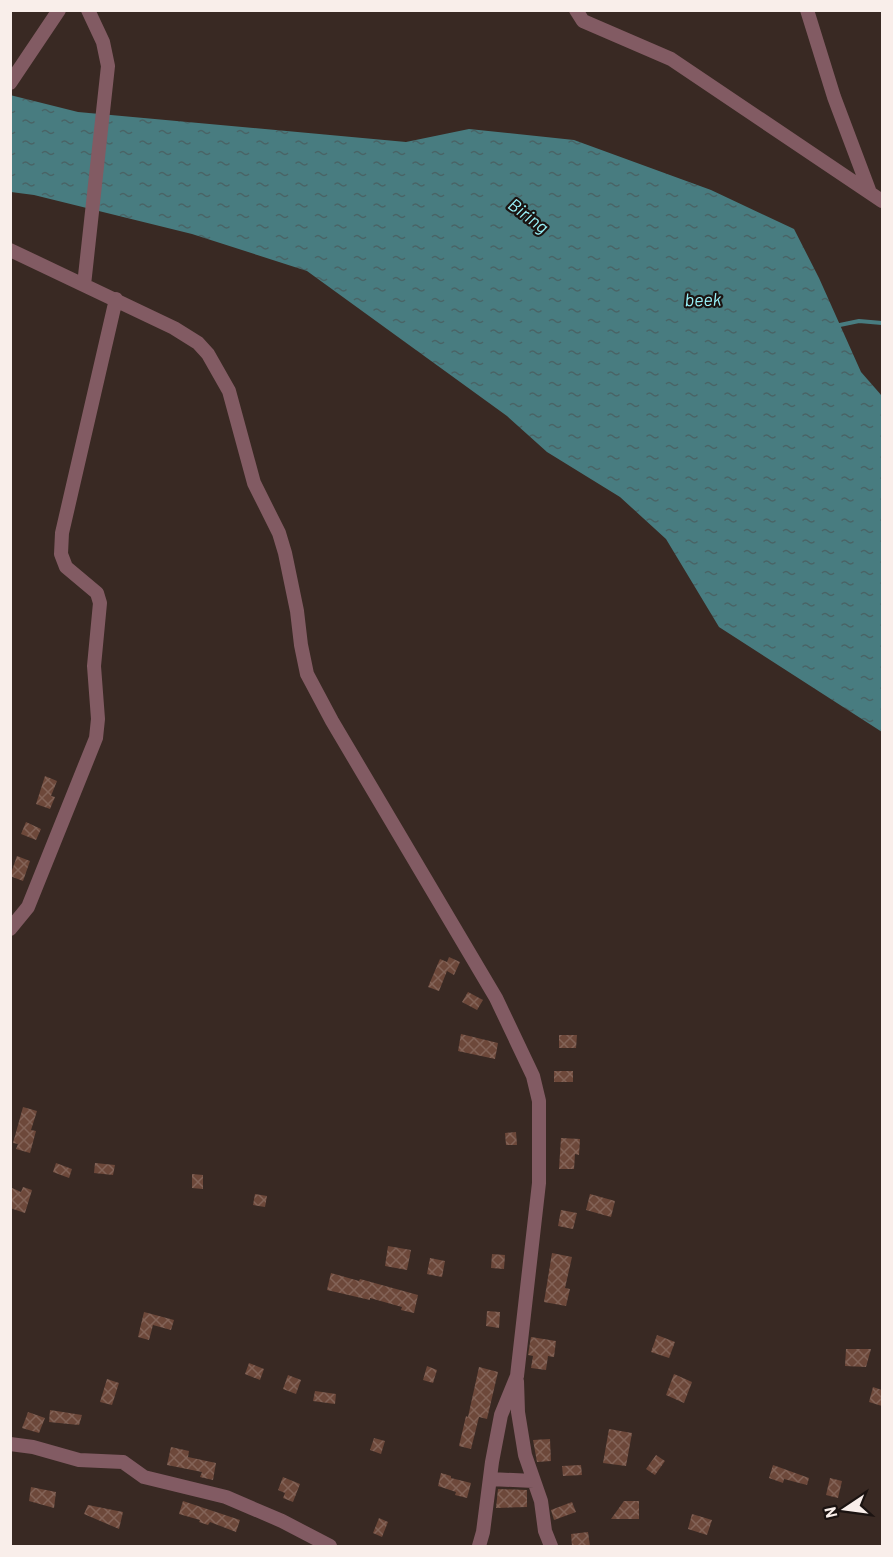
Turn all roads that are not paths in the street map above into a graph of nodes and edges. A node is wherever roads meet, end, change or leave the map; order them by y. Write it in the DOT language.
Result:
graph roads {
  1 [pos="59,10"];
  2 [pos="88,10"];
  3 [pos="576,10"];
  4 [pos="807,10"];
  5 [pos="10,83"];
  6 [pos="869,190"];
  7 [pos="882,201"];
  8 [pos="10,250"];
  9 [pos="84,285"];
  10 [pos="116,299"];
  11 [pos="10,929"];
  12 [pos="517,1376"];
  13 [pos="10,1444"];
  14 [pos="490,1479"];
  15 [pos="534,1481"];
  16 [pos="330,1546"];
  17 [pos="479,1546"];
  18 [pos="551,1546"];
  1 -- 5 [label="street"];
  2 -- 9 [label="street"];
  3 -- 6 [label="street"];
  4 -- 6 [label="street"];
  6 -- 7 [label="street"];
  8 -- 9 [label="street"];
  9 -- 10 [label="street"];
  10 -- 11 [label="street"];
  10 -- 12 [label="street"];
  12 -- 14 [label="street"];
  12 -- 15 [label="street"];
  13 -- 16 [label="street"];
  14 -- 15 [label="street"];
  14 -- 17 [label="street"];
  15 -- 18 [label="street"];
}
